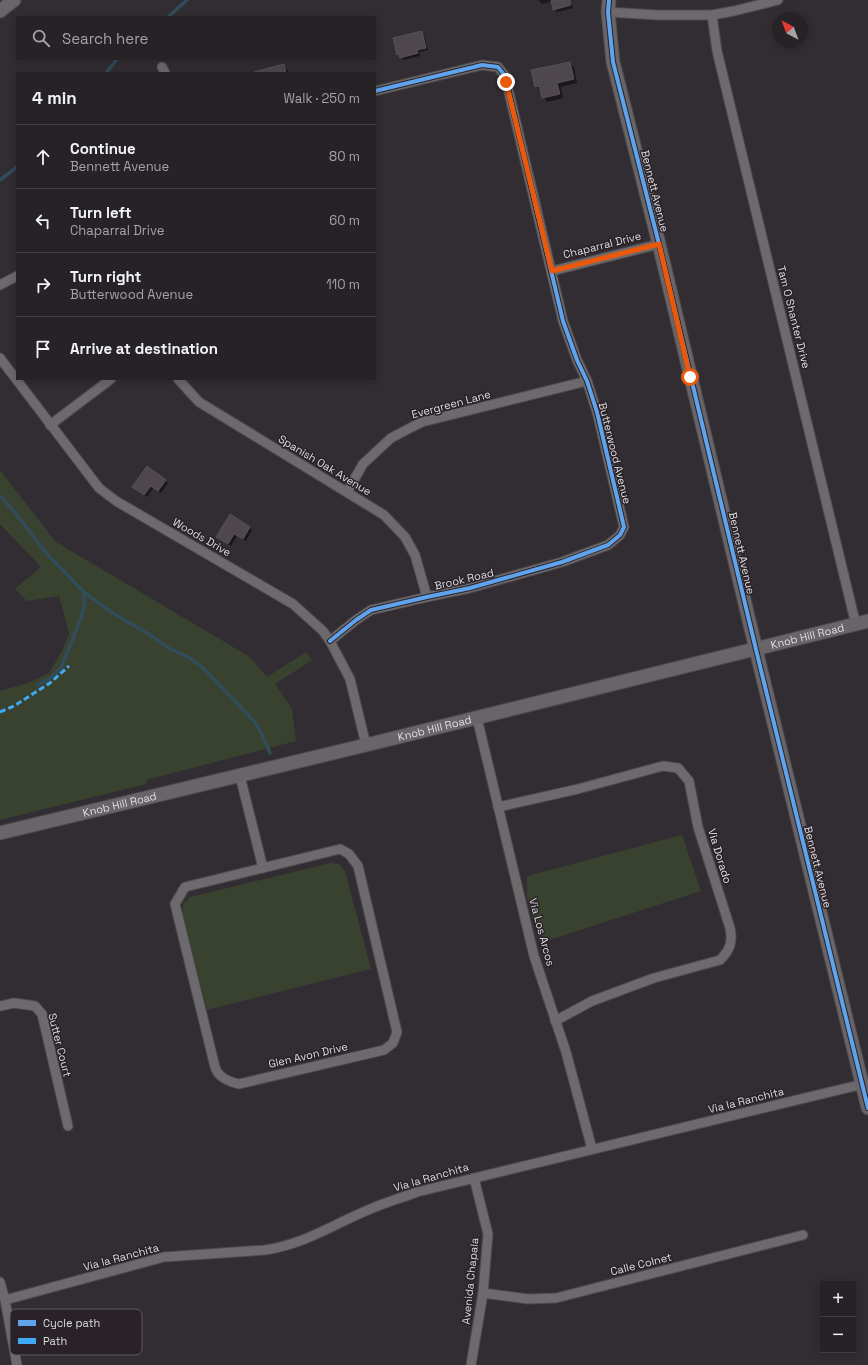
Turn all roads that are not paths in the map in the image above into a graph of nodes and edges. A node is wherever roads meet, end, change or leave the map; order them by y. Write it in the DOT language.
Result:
graph roads {
  1 [pos="14,0"];
  2 [pos="778,0"];
  3 [pos="609,6"];
  4 [pos="0,11"];
  5 [pos="712,15"];
  6 [pos="376,90"];
  7 [pos="659,244"];
  8 [pos="552,271"];
  9 [pos="16,277"];
  10 [pos="0,285"];
  11 [pos="0,358"];
  12 [pos="16,379"];
  13 [pos="16,380"];
  14 [pos="110,380"];
  15 [pos="179,380"];
  16 [pos="587,381"];
  17 [pos="50,425"];
  18 [pos="347,492"];
  19 [pos="608,545"];
  20 [pos="427,596"];
  21 [pos="862,623"];
  22 [pos="330,641"];
  23 [pos="756,650"];
  24 [pos="477,718"];
  25 [pos="366,745"];
  26 [pos="240,776"];
  27 [pos="498,807"];
  28 [pos="0,834"];
  29 [pos="263,868"];
  30 [pos="0,1006"];
  31 [pos="555,1021"];
  32 [pos="865,1083"];
  33 [pos="868,1108"];
  34 [pos="68,1126"];
  35 [pos="592,1149"];
  36 [pos="474,1178"];
  37 [pos="803,1235"];
  38 [pos="0,1282"];
  39 [pos="482,1293"];
  40 [pos="5,1300"];
  41 [pos="10,1327"];
  42 [pos="15,1355"];
  43 [pos="17,1365"];
  44 [pos="471,1365"];
  1 -- 4 [label="street"];
  2 -- 5 [label="street"];
  3 -- 5 [label="street"];
  3 -- 7 [label="street, Bennett Avenue"];
  5 -- 21 [label="street, Tam O Shanter Drive"];
  6 -- 8 [label="street, Butterwood Avenue"];
  7 -- 8 [label="street, Chaparral Drive"];
  7 -- 23 [label="street, Bennett Avenue"];
  8 -- 16 [label="street, Butterwood Avenue"];
  9 -- 10 [label="street"];
  11 -- 12 [label="street, Woods Drive"];
  13 -- 17 [label="street, Woods Drive"];
  14 -- 17 [label="street"];
  15 -- 18 [label="street, Spanish Oak Avenue"];
  16 -- 18 [label="street, Evergreen Lane"];
  16 -- 19 [label="street, Butterwood Avenue"];
  17 -- 22 [label="street, Woods Drive"];
  18 -- 20 [label="street, Spanish Oak Avenue"];
  19 -- 20 [label="street, Brook Road"];
  20 -- 22 [label="street, Brook Road"];
  21 -- 23 [label="street, Knob Hill Road"];
  22 -- 25 [label="street, Woods Drive"];
  23 -- 24 [label="street, Knob Hill Road"];
  23 -- 32 [label="street, Bennett Avenue"];
  24 -- 25 [label="street, Knob Hill Road"];
  24 -- 27 [label="street, Via Los Arcos"];
  25 -- 26 [label="street, Knob Hill Road"];
  26 -- 28 [label="street, Knob Hill Road"];
  26 -- 29 [label="street"];
  27 -- 31 [label="street, Via Los Arcos"];
  27 -- 31 [label="street, Via Dorado"];
  29 -- 29 [label="street, Glen Avon Drive"];
  30 -- 34 [label="street, Sutter Court"];
  31 -- 35 [label="street, Via Los Arcos"];
  32 -- 33 [label="street, Bennett Avenue"];
  32 -- 35 [label="street, Via la Ranchita"];
  35 -- 36 [label="street, Via la Ranchita"];
  36 -- 39 [label="street, Avenida Chapala"];
  36 -- 40 [label="street, Via la Ranchita"];
  37 -- 39 [label="street, Calle Colnet"];
  38 -- 40 [label="street"];
  39 -- 44 [label="street, Avenida Chapala"];
  40 -- 41 [label="street"];
  42 -- 43 [label="street"];
}
